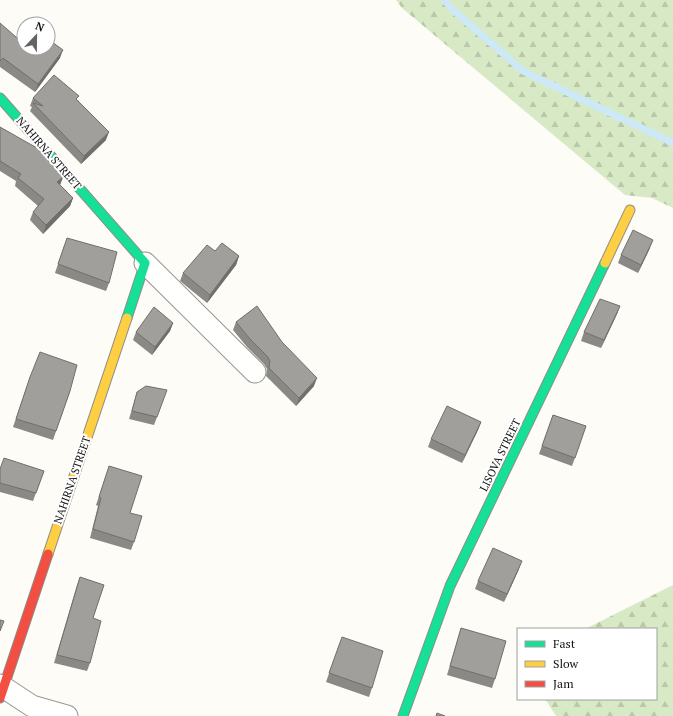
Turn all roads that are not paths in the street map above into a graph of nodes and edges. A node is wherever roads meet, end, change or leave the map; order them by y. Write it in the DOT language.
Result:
graph roads {
  1 [pos="0,98"];
  2 [pos="630,210"];
  3 [pos="145,263"];
  4 [pos="255,372"];
  5 [pos="1,689"];
  6 [pos="67,716"];
  7 [pos="403,716"];
  1 -- 3 [label="street, NAHIRNA STREET"];
  2 -- 7 [label="street, LISOVA STREET"];
  3 -- 4 [label="street, NAHIRNA STREET"];
  3 -- 5 [label="street, NAHIRNA STREET"];
  5 -- 6 [label="street"];
}
